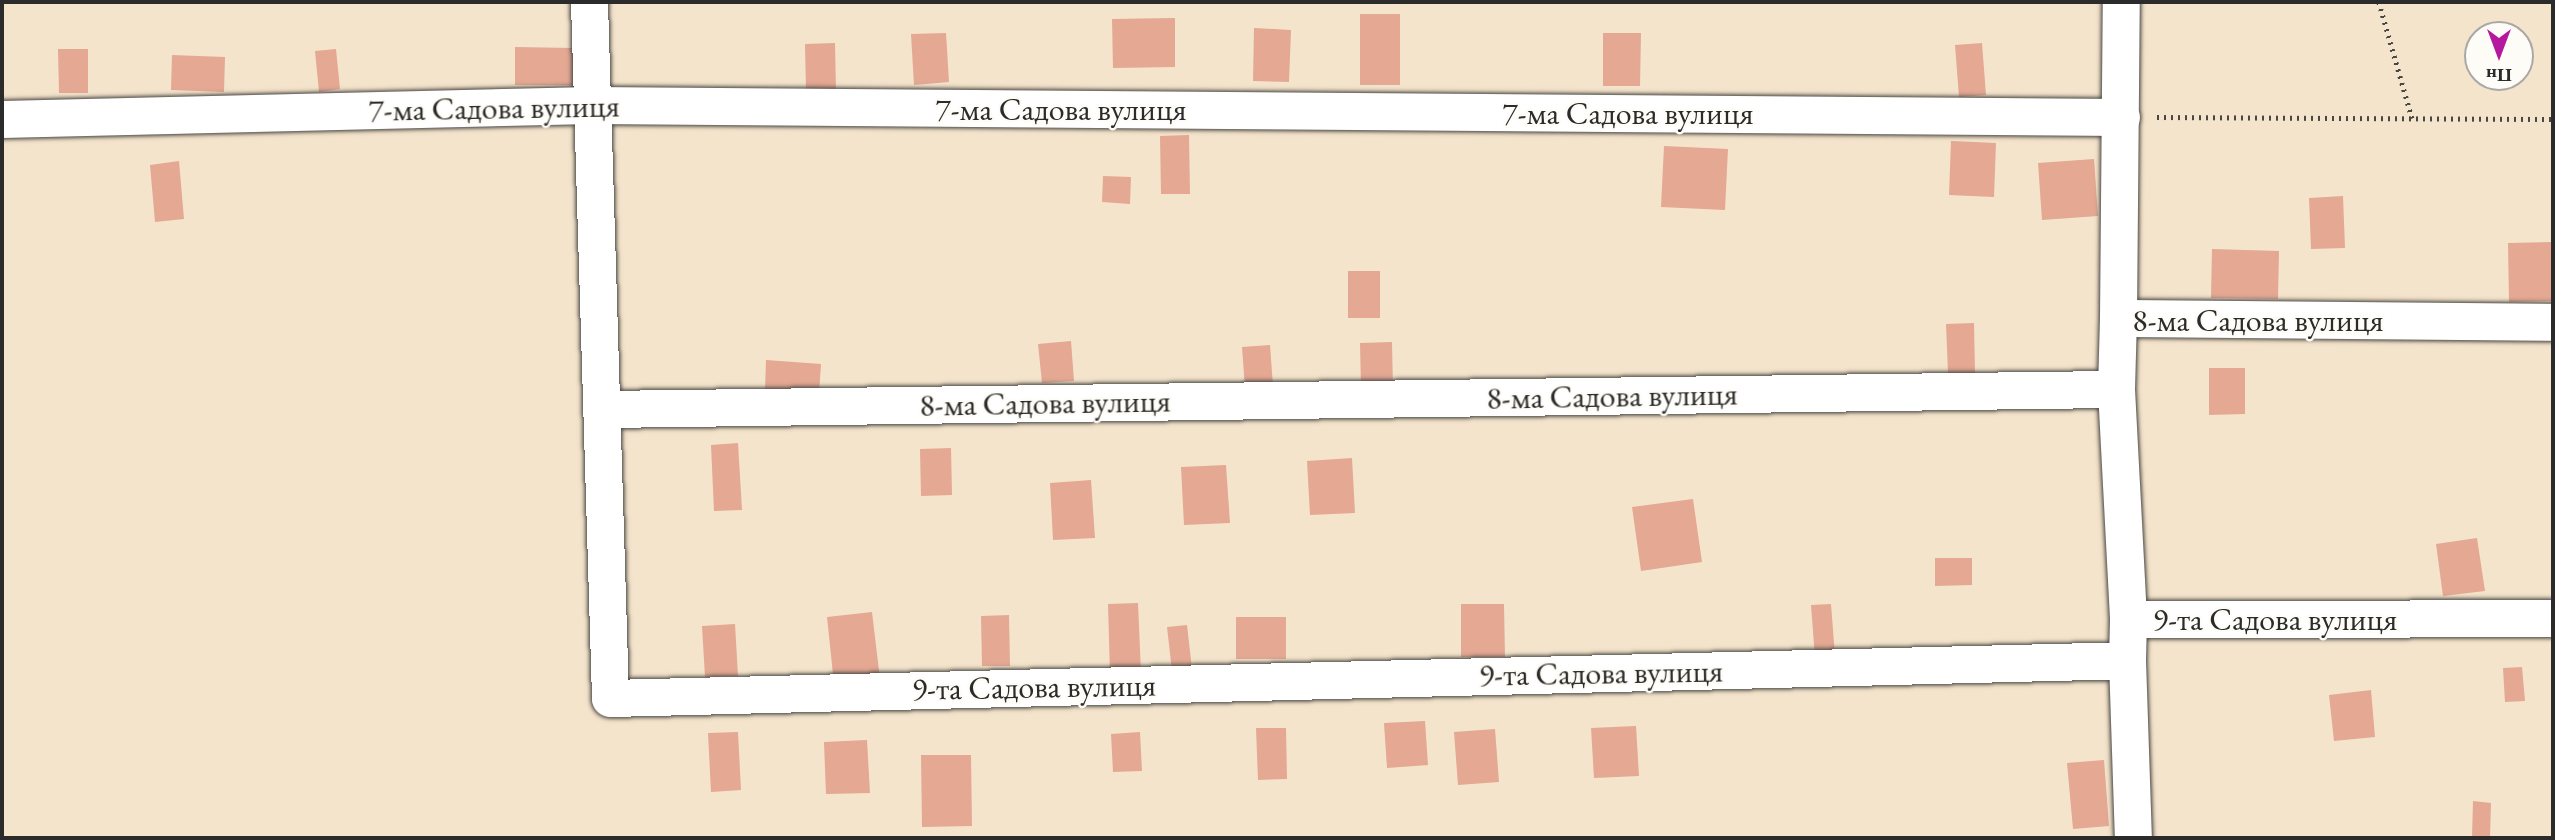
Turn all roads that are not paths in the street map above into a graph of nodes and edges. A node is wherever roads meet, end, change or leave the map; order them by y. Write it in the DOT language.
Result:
graph roads {
  1 [pos="589,2"];
  2 [pos="2121,2"];
  3 [pos="591,105"];
  4 [pos="2121,117"];
  5 [pos="2,118"];
  6 [pos="2118,318"];
  7 [pos="2553,322"];
  8 [pos="2116,389"];
  9 [pos="603,409"];
  10 [pos="2553,618"];
  11 [pos="2128,620"];
  12 [pos="2127,660"];
  13 [pos="2133,838"];
  1 -- 3 [label="street"];
  2 -- 4 [label="street"];
  3 -- 4 [label="street, 7-ма Садова вулиця"];
  3 -- 5 [label="street, 7-ма Садова вулиця"];
  3 -- 9 [label="street"];
  4 -- 6 [label="street"];
  6 -- 7 [label="street, 8-ма Садова вулиця"];
  6 -- 8 [label="street, 8-ма Садова вулиця"];
  8 -- 9 [label="street, 8-ма Садова вулиця"];
  8 -- 11 [label="street"];
  9 -- 12 [label="street, 9-та Садова вулиця"];
  10 -- 11 [label="street, 9-та Садова вулиця"];
  11 -- 12 [label="street, 9-та Садова вулиця"];
  12 -- 13 [label="street"];
}
